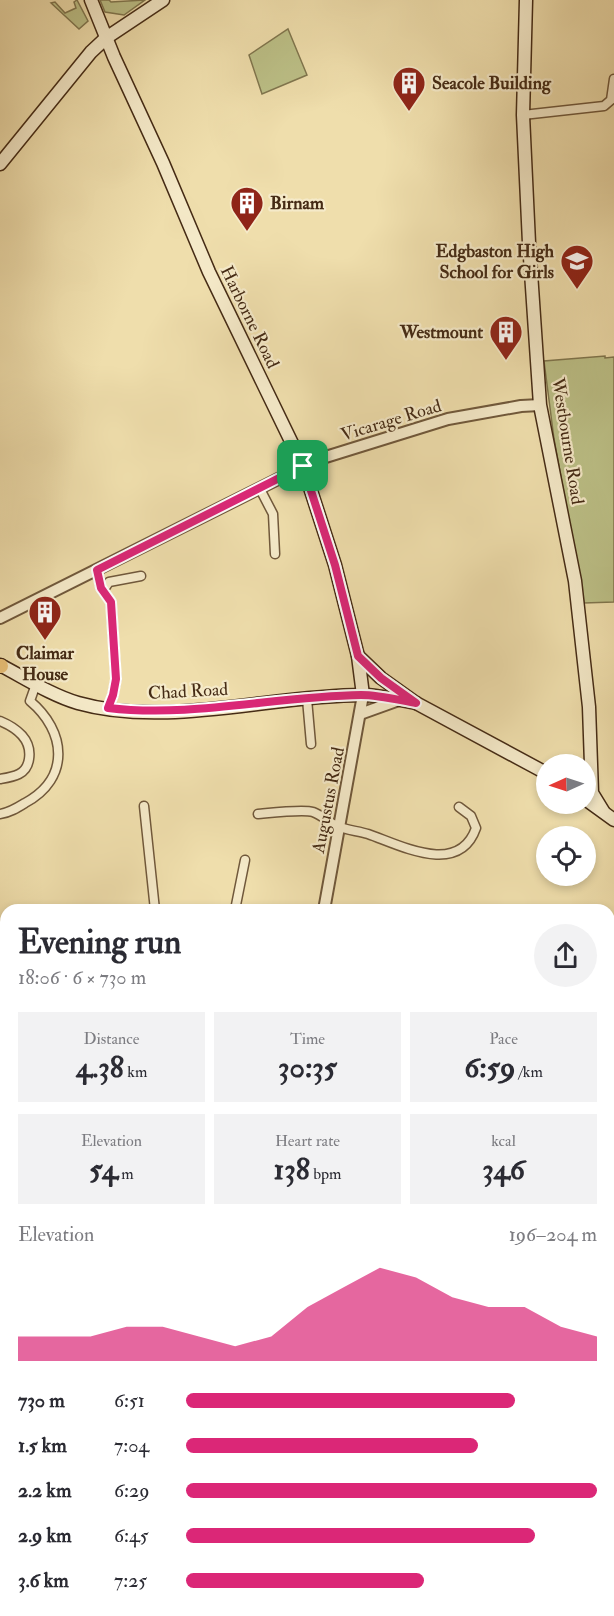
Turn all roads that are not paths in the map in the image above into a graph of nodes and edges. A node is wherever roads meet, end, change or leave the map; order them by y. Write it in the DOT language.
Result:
graph roads {
  1 [pos="91,0"];
  2 [pos="163,0"];
  3 [pos="526,0"];
  4 [pos="106,38"];
  5 [pos="614,79"];
  6 [pos="523,115"];
  7 [pos="0,164"];
  8 [pos="540,405"];
  9 [pos="303,466"];
  10 [pos="260,489"];
  11 [pos="275,554"];
  12 [pos="97,570"];
  13 [pos="141,576"];
  14 [pos="103,591"];
  15 [pos="0,618"];
  16 [pos="358,656"];
  17 [pos="0,665"];
  18 [pos="36,684"];
  19 [pos="307,699"];
  20 [pos="399,700"];
  21 [pos="359,702"];
  22 [pos="416,703"];
  23 [pos="108,708"];
  24 [pos="0,722"];
  25 [pos="311,744"];
  26 [pos="588,754"];
  27 [pos="536,767"];
  28 [pos="0,779"];
  29 [pos="596,804"];
  30 [pos="144,806"];
  31 [pos="459,807"];
  32 [pos="0,814"];
  33 [pos="258,814"];
  34 [pos="614,820"];
  35 [pos="339,827"];
  36 [pos="245,860"];
  37 [pos="154,904"];
  38 [pos="236,904"];
  39 [pos="325,904"];
  1 -- 4 [label="main road, Harborne Road"];
  2 -- 4 [label="main road"];
  3 -- 6 [label="main road, Westbourne Road"];
  4 -- 7 [label="main road"];
  4 -- 9 [label="main road, Harborne Road"];
  5 -- 6 [label="street"];
  6 -- 8 [label="main road, Westbourne Road"];
  8 -- 9 [label="street, Vicarage Road"];
  8 -- 26 [label="main road, Westbourne Road"];
  9 -- 10 [label="street, Vicarage Road"];
  9 -- 16 [label="main road, Harborne Road"];
  10 -- 11 [label="street"];
  10 -- 12 [label="street, Vicarage Road"];
  12 -- 14 [label="street"];
  12 -- 15 [label="street, Vicarage Road"];
  13 -- 14 [label="street"];
  14 -- 23 [label="street"];
  16 -- 21 [label="main road, Harborne Road"];
  16 -- 22 [label="main road"];
  17 -- 18 [label="main road, Chad Road"];
  18 -- 23 [label="main road, Chad Road"];
  18 -- 32 [label="street"];
  19 -- 21 [label="main road, Chad Road"];
  19 -- 23 [label="main road, Chad Road"];
  19 -- 25 [label="street"];
  20 -- 21 [label="main road"];
  20 -- 21 [label="street"];
  20 -- 22 [label="main road"];
  21 -- 35 [label="street, Augustus Road"];
  22 -- 27 [label="main road"];
  24 -- 28 [label="street"];
  29 -- 34 [label="main road"];
  30 -- 37 [label="street"];
  31 -- 35 [label="street"];
  33 -- 35 [label="street"];
  35 -- 39 [label="street, Augustus Road"];
  36 -- 38 [label="street"];
}
